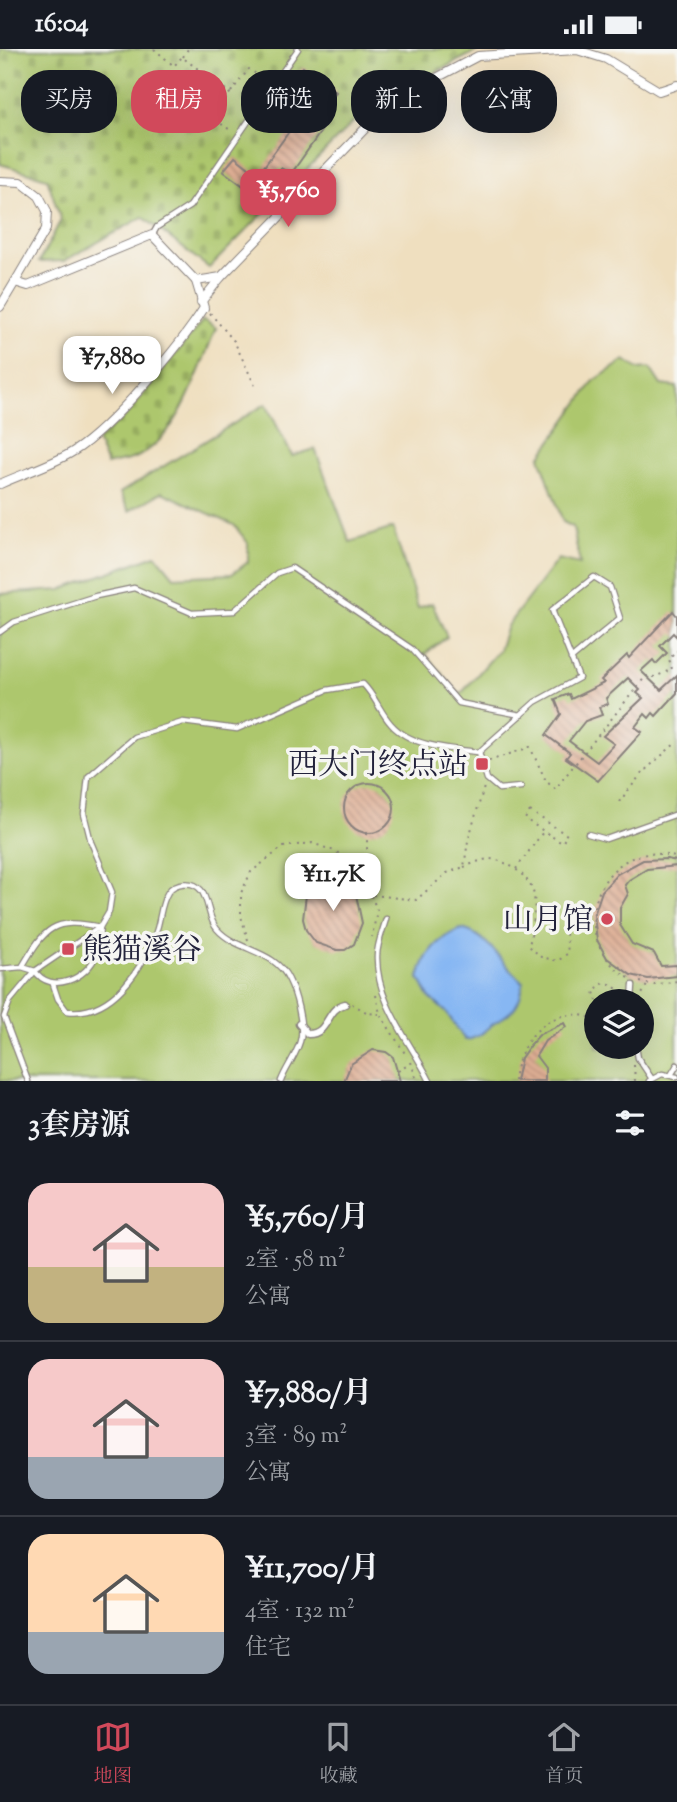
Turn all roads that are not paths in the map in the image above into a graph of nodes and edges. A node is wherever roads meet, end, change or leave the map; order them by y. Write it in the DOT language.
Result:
graph roads {
  1 [pos="299,49"];
  2 [pos="677,85"];
  3 [pos="0,181"];
  4 [pos="152,235"];
  5 [pos="221,277"];
  6 [pos="196,281"];
  7 [pos="15,282"];
  8 [pos="202,305"];
  9 [pos="0,307"];
  10 [pos="0,484"];
  11 [pos="0,632"];
  12 [pos="571,659"];
  13 [pos="521,715"];
  14 [pos="479,752"];
  15 [pos="522,787"];
  16 [pos="677,814"];
  17 [pos="588,834"];
  18 [pos="386,919"];
  19 [pos="100,927"];
  20 [pos="22,967"];
  21 [pos="0,969"];
  22 [pos="35,971"];
  23 [pos="53,984"];
  24 [pos="633,985"];
  25 [pos="633,989"];
  26 [pos="345,1004"];
  27 [pos="299,1024"];
  28 [pos="639,1059"];
  29 [pos="677,1065"];
  30 [pos="671,1075"];
  31 [pos="677,1077"];
  32 [pos="650,1080"];
  33 [pos="29,1081"];
  34 [pos="281,1081"];
  35 [pos="430,1081"];
  1 -- 4 [label="lane"];
  2 -- 5 [label="street"];
  3 -- 7 [label="street"];
  4 -- 6 [label="street"];
  4 -- 7 [label="street"];
  5 -- 6 [label="street"];
  5 -- 8 [label="street"];
  6 -- 8 [label="street"];
  7 -- 9 [label="street"];
  8 -- 10 [label="street"];
  11 -- 13 [label="lane"];
  12 -- 12 [label="lane"];
  12 -- 13 [label="lane"];
  13 -- 14 [label="lane"];
  14 -- 15 [label="lane"];
  14 -- 19 [label="lane"];
  16 -- 17 [label="lane"];
  18 -- 35 [label="lane"];
  19 -- 20 [label="lane"];
  19 -- 22 [label="lane"];
  19 -- 23 [label="lane"];
  20 -- 21 [label="lane"];
  20 -- 22 [label="lane"];
  22 -- 23 [label="lane"];
  22 -- 33 [label="lane"];
  23 -- 27 [label="lane"];
  24 -- 25 [label="lane"];
  26 -- 27 [label="street"];
  27 -- 34 [label="lane"];
  28 -- 32 [label="lane"];
  29 -- 30 [label="lane"];
  30 -- 31 [label="lane"];
  30 -- 32 [label="lane"];
}
